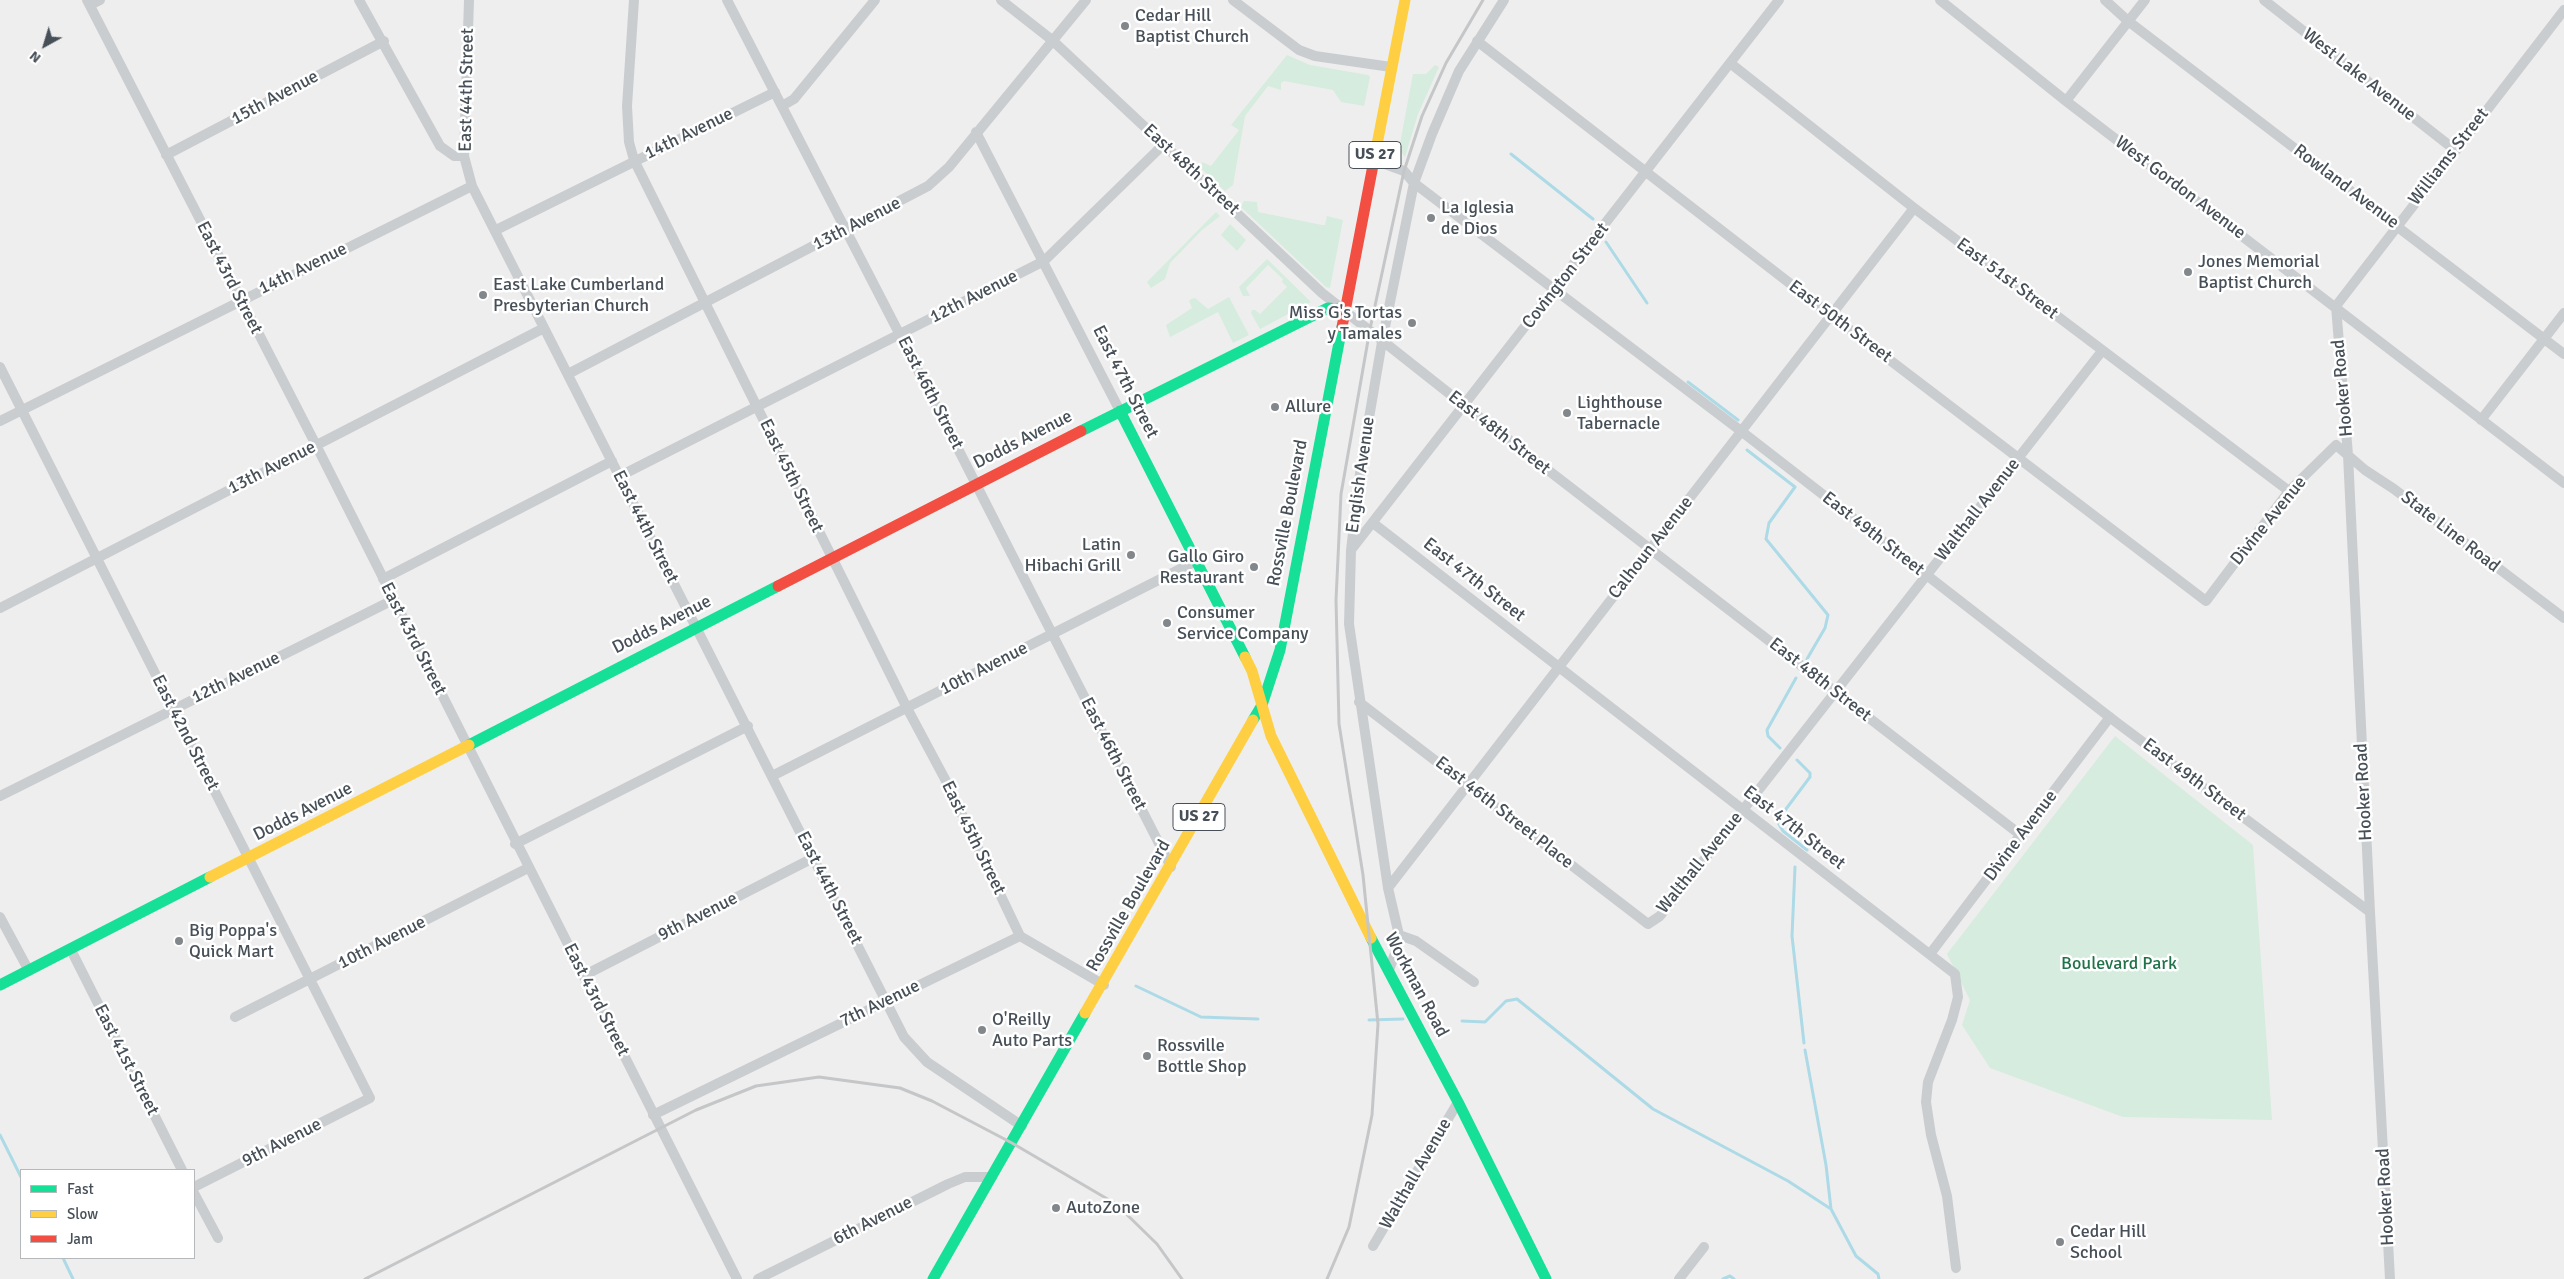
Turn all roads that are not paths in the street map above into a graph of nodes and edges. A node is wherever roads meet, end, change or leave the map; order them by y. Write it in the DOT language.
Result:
graph roads {
  1 [pos="100,0"];
  2 [pos="359,0"];
  3 [pos="469,0"];
  4 [pos="634,0"];
  5 [pos="727,0"];
  6 [pos="875,0"];
  7 [pos="1001,0"];
  8 [pos="1086,0"];
  9 [pos="1233,0"];
  10 [pos="1405,0"];
  11 [pos="1504,0"];
  12 [pos="1779,0"];
  13 [pos="1940,0"];
  14 [pos="2105,0"];
  15 [pos="2145,0"];
  16 [pos="2264,0"];
  17 [pos="88,3"];
  18 [pos="2564,10"];
  19 [pos="2128,21"];
  20 [pos="1052,40"];
  21 [pos="384,41"];
  22 [pos="1477,41"];
  23 [pos="1730,63"];
  24 [pos="1391,68"];
  25 [pos="775,92"];
  26 [pos="2066,101"];
  27 [pos="782,106"];
  28 [pos="976,132"];
  29 [pos="1164,144"];
  30 [pos="2455,150"];
  31 [pos="166,155"];
  32 [pos="464,156"];
  33 [pos="634,160"];
  34 [pos="1374,160"];
  35 [pos="1647,172"];
  36 [pos="1414,183"];
  37 [pos="472,186"];
  38 [pos="1914,208"];
  39 [pos="2397,226"];
  40 [pos="496,230"];
  41 [pos="847,230"];
  42 [pos="1044,261"];
  43 [pos="1556,288"];
  44 [pos="240,300"];
  45 [pos="703,302"];
  46 [pos="2336,306"];
  47 [pos="1345,310"];
  48 [pos="2564,313"];
  49 [pos="1832,316"];
  50 [pos="544,328"];
  51 [pos="900,334"];
  52 [pos="2544,339"];
  53 [pos="1382,342"];
  54 [pos="2102,351"];
  55 [pos="2564,354"];
  56 [pos="0,367"];
  57 [pos="568,374"];
  58 [pos="1465,406"];
  59 [pos="757,408"];
  60 [pos="22,410"];
  61 [pos="1120,410"];
  62 [pos="2481,420"];
  63 [pos="0,421"];
  64 [pos="1741,431"];
  65 [pos="316,445"];
  66 [pos="2336,445"];
  67 [pos="2348,455"];
  68 [pos="2020,458"];
  69 [pos="612,461"];
  70 [pos="620,476"];
  71 [pos="2564,483"];
  72 [pos="976,484"];
  73 [pos="2288,491"];
  74 [pos="1374,522"];
  75 [pos="1650,549"];
  76 [pos="1351,550"];
  77 [pos="97,559"];
  78 [pos="832,559"];
  79 [pos="1196,561"];
  80 [pos="1926,575"];
  81 [pos="383,580"];
  82 [pos="392,600"];
  83 [pos="2206,601"];
  84 [pos="0,608"];
  85 [pos="2564,618"];
  86 [pos="696,626"];
  87 [pos="1052,635"];
  88 [pos="1558,668"];
  89 [pos="1836,692"];
  90 [pos="1359,702"];
  91 [pos="1262,705"];
  92 [pos="907,708"];
  93 [pos="172,709"];
  94 [pos="2110,717"];
  95 [pos="748,726"];
  96 [pos="467,747"];
  97 [pos="772,776"];
  98 [pos="1468,784"];
  99 [pos="0,796"];
  100 [pos="1743,810"];
  101 [pos="2022,836"];
  102 [pos="515,844"];
  103 [pos="813,858"];
  104 [pos="250,859"];
  105 [pos="528,868"];
  106 [pos="1171,868"];
  107 [pos="1388,888"];
  108 [pos="2370,912"];
  109 [pos="0,917"];
  110 [pos="1648,924"];
  111 [pos="1399,935"];
  112 [pos="1020,936"];
  113 [pos="71,950"];
  114 [pos="1930,954"];
  115 [pos="1389,970"];
  116 [pos="29,971"];
  117 [pos="583,976"];
  118 [pos="310,980"];
  119 [pos="1474,982"];
  120 [pos="0,985"];
  121 [pos="1104,985"];
  122 [pos="886,1001"];
  123 [pos="235,1017"];
  124 [pos="370,1098"];
  125 [pos="1458,1102"];
  126 [pos="653,1115"];
  127 [pos="1022,1126"];
  128 [pos="181,1169"];
  129 [pos="992,1177"];
  130 [pos="195,1186"];
  131 [pos="195,1195"];
  132 [pos="218,1238"];
  133 [pos="1373,1246"];
  134 [pos="1704,1246"];
  135 [pos="1956,1268"];
  136 [pos="737,1279"];
  137 [pos="758,1279"];
  138 [pos="933,1279"];
  139 [pos="1546,1279"];
  140 [pos="1679,1279"];
  141 [pos="2390,1279"];
  1 -- 17 [label="street"];
  2 -- 21 [label="street"];
  3 -- 32 [label="street, East 44th Street"];
  4 -- 33 [label="street, East 45th Street"];
  5 -- 25 [label="street, East 46th Street"];
  6 -- 27 [label="street"];
  7 -- 20 [label="street, East 48th Street"];
  8 -- 20 [label="street, 13th Avenue"];
  9 -- 24 [label="street"];
  10 -- 24 [label="main road, Rossville Boulevard / US 27"];
  11 -- 22 [label="street, English Avenue"];
  12 -- 23 [label="street, Covington Street"];
  13 -- 26 [label="street, West Gordon Avenue"];
  14 -- 19 [label="street, Rowland Avenue"];
  15 -- 19 [label="street"];
  16 -- 30 [label="street, West Lake Avenue"];
  17 -- 31 [label="street, East 43rd Street"];
  18 -- 30 [label="street, Williams Street"];
  19 -- 26 [label="street"];
  19 -- 39 [label="street, Rowland Avenue"];
  20 -- 28 [label="street, 13th Avenue"];
  20 -- 29 [label="street, East 48th Street"];
  21 -- 31 [label="street, 15th Avenue"];
  21 -- 32 [label="street"];
  22 -- 35 [label="street, East 50th Street"];
  22 -- 36 [label="street, English Avenue"];
  23 -- 35 [label="street, Covington Street"];
  23 -- 38 [label="street, East 51st Street"];
  24 -- 34 [label="main road, Rossville Boulevard / US 27"];
  25 -- 27 [label="street, East 46th Street"];
  25 -- 33 [label="street, 14th Avenue"];
  26 -- 46 [label="street, West Gordon Avenue"];
  27 -- 41 [label="street, East 46th Street"];
  28 -- 41 [label="street, 13th Avenue"];
  28 -- 42 [label="street, East 47th Street"];
  29 -- 42 [label="street, 12th Avenue"];
  29 -- 47 [label="street, East 48th Street"];
  30 -- 39 [label="street, Williams Street"];
  31 -- 44 [label="street, East 43rd Street"];
  32 -- 37 [label="street, East 44th Street"];
  33 -- 40 [label="street, 14th Avenue"];
  33 -- 45 [label="street, East 45th Street"];
  34 -- 36 [label="street, East 49th Street"];
  34 -- 47 [label="main road, Rossville Boulevard / US 27"];
  35 -- 43 [label="street, Covington Street"];
  35 -- 49 [label="street, East 50th Street"];
  36 -- 43 [label="street, East 49th Street"];
  36 -- 53 [label="street, English Avenue"];
  37 -- 40 [label="street, East 44th Street"];
  37 -- 44 [label="street, 14th Avenue"];
  38 -- 49 [label="street, Calhoun Avenue"];
  38 -- 54 [label="street, East 51st Street"];
  39 -- 46 [label="street, Williams Street"];
  39 -- 52 [label="street, Rowland Avenue"];
  40 -- 50 [label="street, East 44th Street"];
  41 -- 45 [label="street, 13th Avenue"];
  41 -- 51 [label="street, East 46th Street"];
  42 -- 51 [label="street, 12th Avenue"];
  42 -- 61 [label="street, East 47th Street"];
  43 -- 58 [label="street, Covington Street"];
  43 -- 64 [label="street, East 49th Street"];
  44 -- 60 [label="street, 14th Avenue"];
  44 -- 65 [label="street, East 43rd Street"];
  45 -- 57 [label="street, 13th Avenue"];
  45 -- 59 [label="street, East 45th Street"];
  46 -- 62 [label="street, West Gordon Avenue"];
  46 -- 67 [label="street, Hooker Road"];
  47 -- 53 [label="street, East 48th Street"];
  47 -- 61 [label="main road, Dodds Avenue"];
  47 -- 91 [label="main road, Rossville Boulevard / US 27"];
  48 -- 52 [label="street"];
  49 -- 64 [label="street, Calhoun Avenue"];
  49 -- 68 [label="street, East 50th Street"];
  50 -- 57 [label="street, East 44th Street"];
  50 -- 65 [label="street, 13th Avenue"];
  51 -- 59 [label="street, 12th Avenue"];
  51 -- 72 [label="street, East 46th Street"];
  52 -- 55 [label="street, Rowland Avenue"];
  52 -- 62 [label="street"];
  53 -- 58 [label="street, East 48th Street"];
  53 -- 76 [label="street, English Avenue"];
  54 -- 68 [label="street, Walthall Avenue"];
  54 -- 73 [label="street, East 51st Street"];
  56 -- 60 [label="street, East 42nd Street"];
  57 -- 69 [label="street, East 44th Street"];
  58 -- 74 [label="street, Covington Street"];
  58 -- 75 [label="street, East 48th Street"];
  59 -- 70 [label="street, 12th Avenue"];
  59 -- 78 [label="street, East 45th Street"];
  60 -- 63 [label="street, 14th Avenue"];
  60 -- 77 [label="street, East 42nd Street"];
  61 -- 72 [label="main road, Dodds Avenue"];
  61 -- 79 [label="main road, East 47th Street"];
  62 -- 71 [label="street, West Gordon Avenue"];
  64 -- 75 [label="street, Calhoun Avenue"];
  64 -- 80 [label="street, East 49th Street"];
  65 -- 77 [label="street, 13th Avenue"];
  65 -- 81 [label="street, East 43rd Street"];
  66 -- 67 [label="street, State Line Road"];
  66 -- 73 [label="street, Divine Avenue"];
  67 -- 85 [label="street, State Line Road"];
  67 -- 108 [label="street, Hooker Road"];
  68 -- 80 [label="street, Walthall Avenue"];
  68 -- 83 [label="street, East 50th Street"];
  69 -- 70 [label="street, East 44th Street"];
  69 -- 81 [label="street"];
  70 -- 86 [label="street, East 44th Street"];
  72 -- 78 [label="main road, Dodds Avenue"];
  72 -- 87 [label="street, East 46th Street"];
  73 -- 83 [label="street, Divine Avenue"];
  74 -- 76 [label="street, Covington Street"];
  74 -- 88 [label="street, East 47th Street"];
  75 -- 88 [label="street, Calhoun Avenue"];
  75 -- 89 [label="street, East 48th Street"];
  76 -- 90 [label="street, English Avenue"];
  77 -- 84 [label="street, 13th Avenue"];
  77 -- 93 [label="street, East 42nd Street"];
  78 -- 86 [label="main road, Dodds Avenue"];
  78 -- 92 [label="street, East 45th Street"];
  79 -- 87 [label="street, 10th Avenue"];
  79 -- 91 [label="main road, East 47th Street"];
  80 -- 89 [label="street, Walthall Avenue"];
  80 -- 94 [label="street, East 49th Street"];
  81 -- 82 [label="street, East 43rd Street"];
  82 -- 93 [label="street, 12th Avenue"];
  82 -- 96 [label="street, East 43rd Street"];
  86 -- 95 [label="street, East 44th Street"];
  86 -- 96 [label="main road, Dodds Avenue"];
  87 -- 92 [label="street, 10th Avenue"];
  87 -- 106 [label="street, East 46th Street"];
  88 -- 98 [label="street, Calhoun Avenue"];
  88 -- 100 [label="street, East 47th Street"];
  89 -- 100 [label="street, Walthall Avenue"];
  89 -- 101 [label="street, East 48th Street"];
  90 -- 98 [label="street, East 46th Street Place"];
  90 -- 107 [label="street, English Avenue"];
  91 -- 106 [label="main road, Rossville Boulevard / US 27"];
  91 -- 115 [label="main road, Workman Road"];
  92 -- 97 [label="street, 10th Avenue"];
  92 -- 112 [label="street, East 45th Street"];
  93 -- 99 [label="street, 12th Avenue"];
  93 -- 104 [label="street, East 42nd Street"];
  94 -- 101 [label="street, Divine Avenue"];
  94 -- 108 [label="street, East 49th Street"];
  95 -- 97 [label="street, East 44th Street"];
  95 -- 102 [label="street"];
  96 -- 102 [label="street, East 43rd Street"];
  96 -- 104 [label="main road, Dodds Avenue"];
  97 -- 103 [label="street, East 44th Street"];
  98 -- 107 [label="street, Calhoun Avenue"];
  98 -- 110 [label="street, East 46th Street Place"];
  100 -- 110 [label="street, Walthall Avenue"];
  100 -- 114 [label="street, East 47th Street"];
  101 -- 114 [label="street, Divine Avenue"];
  102 -- 105 [label="street, East 43rd Street"];
  103 -- 117 [label="street, 9th Avenue"];
  103 -- 122 [label="street, East 44th Street"];
  104 -- 113 [label="main road, Dodds Avenue"];
  104 -- 118 [label="street, East 42nd Street"];
  105 -- 117 [label="street, East 43rd Street"];
  105 -- 118 [label="street, 10th Avenue"];
  106 -- 121 [label="main road, Rossville Boulevard / US 27"];
  107 -- 111 [label="street, English Avenue"];
  108 -- 141 [label="street, Hooker Road"];
  109 -- 116 [label="street"];
  111 -- 115 [label="street, English Avenue"];
  111 -- 119 [label="street"];
  112 -- 121 [label="street"];
  112 -- 122 [label="street, 7th Avenue"];
  113 -- 116 [label="main road, Dodds Avenue"];
  113 -- 128 [label="street, East 41st Street"];
  114 -- 135 [label="street, East 47th Street"];
  115 -- 125 [label="main road, Workman Road"];
  116 -- 120 [label="main road, Dodds Avenue"];
  117 -- 126 [label="street, East 43rd Street"];
  118 -- 123 [label="street, 10th Avenue"];
  118 -- 124 [label="street, East 42nd Street"];
  121 -- 127 [label="main road, Rossville Boulevard / US 27"];
  122 -- 126 [label="street, 7th Avenue"];
  122 -- 127 [label="street, East 44th Street"];
  124 -- 130 [label="street, 9th Avenue"];
  125 -- 133 [label="street, Walthall Avenue"];
  125 -- 139 [label="main road, Workman Road"];
  126 -- 136 [label="street, East 43rd Street"];
  127 -- 129 [label="main road, Rossville Boulevard / US 27"];
  129 -- 137 [label="street, 6th Avenue"];
  129 -- 138 [label="main road, Rossville Boulevard / US 27"];
  131 -- 132 [label="street"];
  134 -- 140 [label="street"];
}
